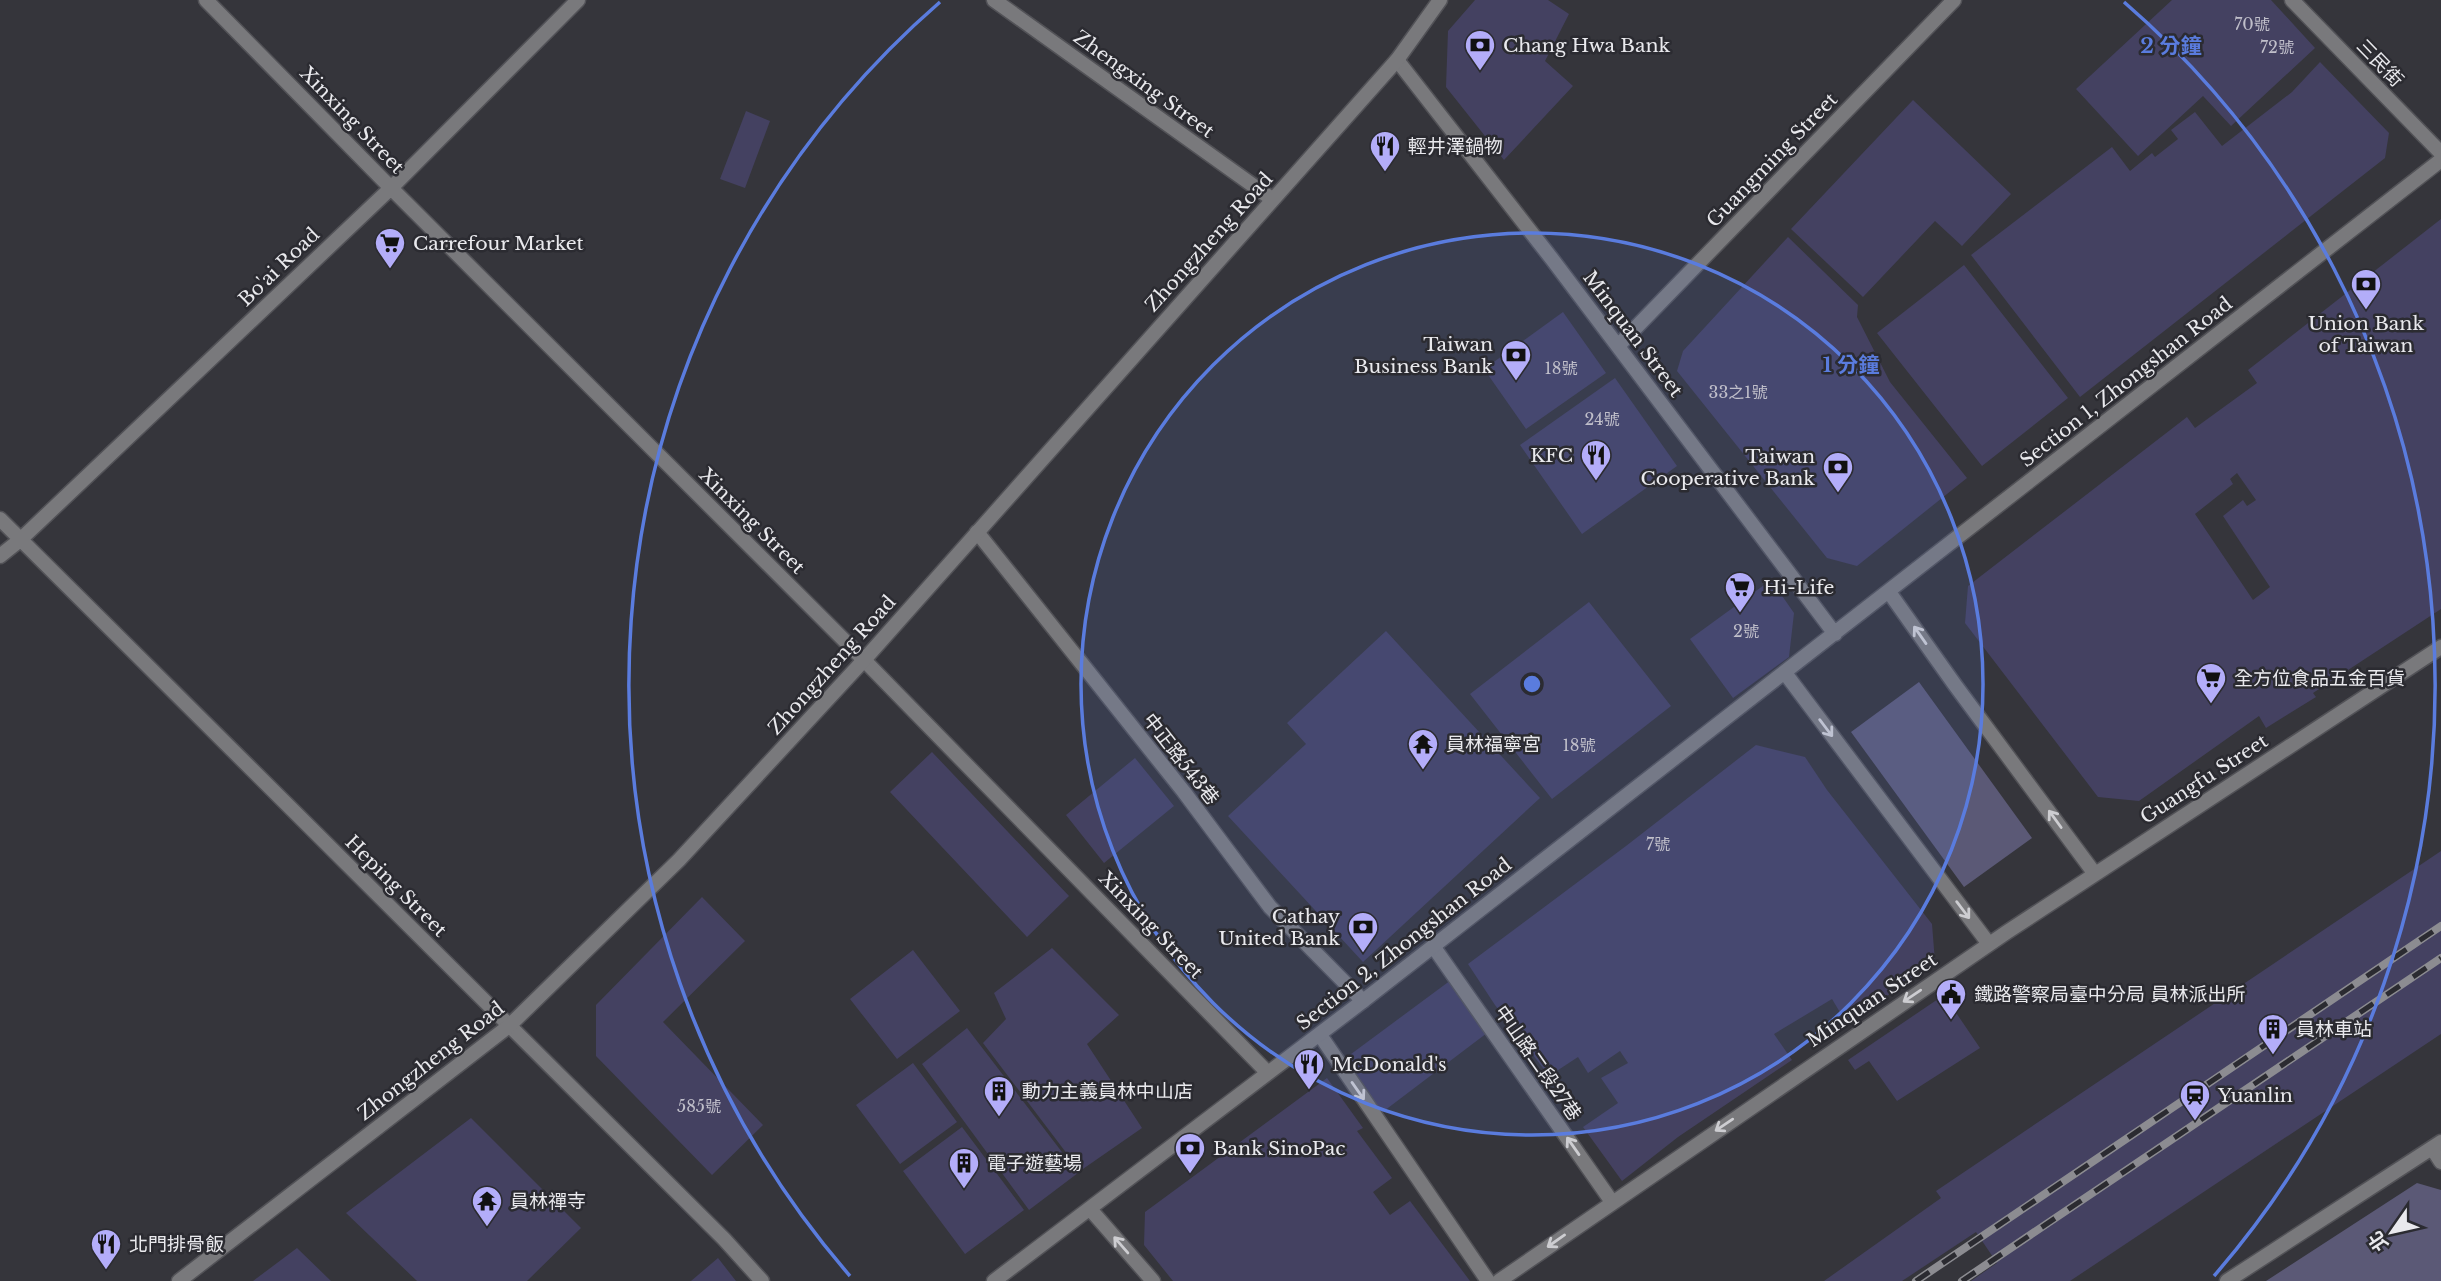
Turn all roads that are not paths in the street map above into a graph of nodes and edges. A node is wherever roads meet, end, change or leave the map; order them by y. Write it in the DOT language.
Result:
graph roads {
  1 [pos="206,0"];
  2 [pos="578,0"];
  3 [pos="994,0"];
  4 [pos="1440,0"];
  5 [pos="1954,0"];
  6 [pos="2292,0"];
  7 [pos="1397,60"];
  8 [pos="2441,153"];
  9 [pos="2441,160"];
  10 [pos="391,188"];
  11 [pos="1272,199"];
  12 [pos="1618,346"];
  13 [pos="0,519"];
  14 [pos="977,533"];
  15 [pos="20,540"];
  16 [pos="0,556"];
  17 [pos="1889,592"];
  18 [pos="1835,634"];
  19 [pos="2441,647"];
  20 [pos="864,660"];
  21 [pos="1786,673"];
  22 [pos="2095,874"];
  23 [pos="1989,944"];
  24 [pos="1433,947"];
  25 [pos="1363,1001"];
  26 [pos="509,1026"];
  27 [pos="1320,1035"];
  28 [pos="1268,1073"];
  29 [pos="2436,1145"];
  30 [pos="2441,1161"];
  31 [pos="1612,1202"];
  32 [pos="1090,1209"];
  33 [pos="179,1281"];
  34 [pos="762,1281"];
  35 [pos="994,1281"];
  36 [pos="1153,1281"];
  37 [pos="1488,1281"];
  38 [pos="1499,1281"];
  39 [pos="2227,1281"];
  1 -- 10 [label="street, Xinxing Street"];
  2 -- 10 [label="street, Bo'ai Road"];
  3 -- 11 [label="street, Zhengxing Street"];
  4 -- 7 [label="street, Zhongzheng Road"];
  5 -- 12 [label="street, Guangming Street"];
  6 -- 8 [label="street, 三民街"];
  7 -- 11 [label="street, Zhongzheng Road"];
  7 -- 12 [label="street, Minquan Street"];
  9 -- 17 [label="street, Section 1, Zhongshan Road"];
  10 -- 15 [label="street, Bo'ai Road"];
  10 -- 20 [label="street, Xinxing Street"];
  11 -- 14 [label="street, Zhongzheng Road"];
  12 -- 18 [label="street, Minquan Street"];
  13 -- 15 [label="street, Heping Street"];
  14 -- 20 [label="street, Zhongzheng Road"];
  14 -- 25 [label="street, 中正路543巷"];
  15 -- 16 [label="street, Bo'ai Road"];
  15 -- 26 [label="street, Heping Street"];
  17 -- 18 [label="street, Section 1, Zhongshan Road"];
  22 -- 17 [label="street, one-way"];
  18 -- 21 [label="street, Section 2, Zhongshan Road"];
  19 -- 22 [label="street, Guangfu Street"];
  20 -- 26 [label="street, Zhongzheng Road"];
  20 -- 28 [label="street, Xinxing Street"];
  21 -- 23 [label="street, one-way"];
  21 -- 24 [label="street, Section 2, Zhongshan Road"];
  22 -- 23 [label="street, Guangfu Street"];
  23 -- 31 [label="street, Minquan Street, one-way"];
  24 -- 25 [label="street, Section 2, Zhongshan Road"];
  31 -- 24 [label="street, 中山路二段27巷, one-way"];
  25 -- 27 [label="street, Section 2, Zhongshan Road"];
  26 -- 33 [label="street, Zhongzheng Road"];
  26 -- 34 [label="street, Heping Street"];
  27 -- 28 [label="street, Section 2, Zhongshan Road"];
  27 -- 37 [label="street, one-way"];
  28 -- 32 [label="street, Section 2, Zhongshan Road"];
  29 -- 30 [label="street"];
  29 -- 39 [label="street"];
  31 -- 38 [label="street, Minquan Street, one-way"];
  32 -- 35 [label="street, Section 2, Zhongshan Road"];
  36 -- 32 [label="street, one-way"];
}
